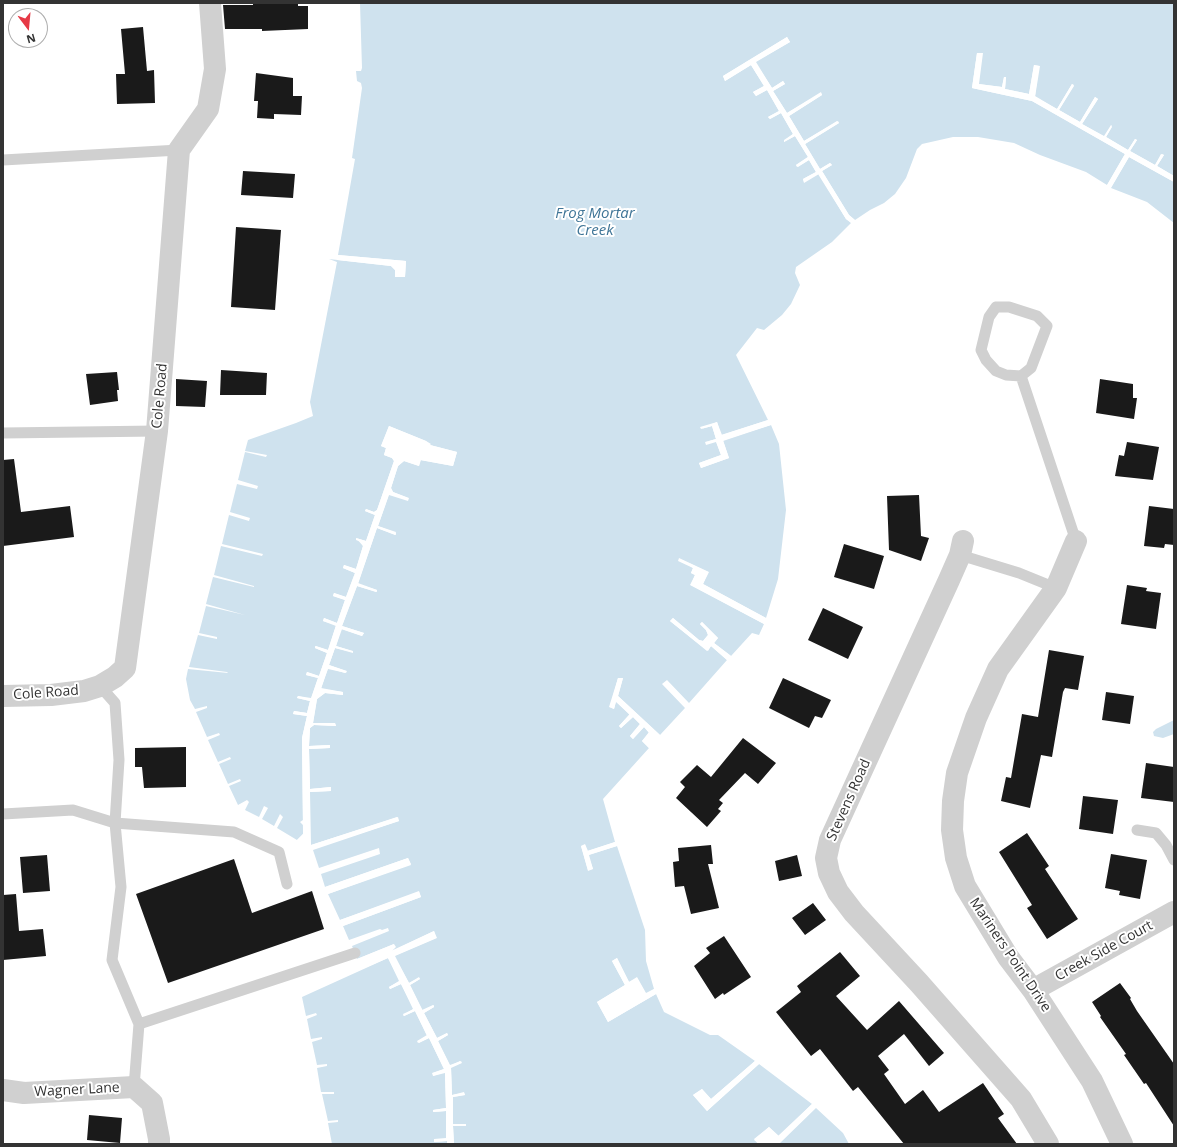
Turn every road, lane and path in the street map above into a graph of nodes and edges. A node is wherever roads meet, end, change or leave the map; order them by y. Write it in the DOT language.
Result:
graph roads {
  1 [pos="210,3"];
  2 [pos="179,150"];
  3 [pos="3,160"];
  4 [pos="1021,376"];
  5 [pos="157,431"];
  6 [pos="3,433"];
  7 [pos="1076,541"];
  8 [pos="961,548"];
  9 [pos="1056,588"];
  10 [pos="100,686"];
  11 [pos="3,696"];
  12 [pos="3,814"];
  13 [pos="115,822"];
  14 [pos="1137,830"];
  15 [pos="1174,860"];
  16 [pos="287,884"];
  17 [pos="1174,912"];
  18 [pos="355,953"];
  19 [pos="1033,990"];
  20 [pos="139,1024"];
  21 [pos="134,1088"];
  22 [pos="3,1090"];
  23 [pos="159,1144"];
  24 [pos="1048,1144"];
  25 [pos="1122,1144"];
  1 -- 2 [label="street"];
  2 -- 3 [label="lane"];
  2 -- 5 [label="street, Cole Road"];
  4 -- 4 [label="lane"];
  4 -- 7 [label="lane"];
  5 -- 6 [label="lane"];
  5 -- 10 [label="street, Cole Road"];
  7 -- 9 [label="street, Mariners Point Drive"];
  8 -- 9 [label="lane"];
  8 -- 24 [label="street, Stevens Road"];
  9 -- 19 [label="street, Mariners Point Drive"];
  10 -- 11 [label="street, Cole Road"];
  10 -- 13 [label="lane"];
  12 -- 13 [label="lane"];
  13 -- 16 [label="lane"];
  13 -- 20 [label="lane"];
  14 -- 15 [label="lane"];
  17 -- 19 [label="street, Creek Side Court"];
  18 -- 20 [label="lane"];
  19 -- 25 [label="street, Mariners Point Drive"];
  20 -- 21 [label="lane"];
  21 -- 22 [label="street, Wagner Lane"];
  21 -- 23 [label="street, Wagner Lane"];
}
